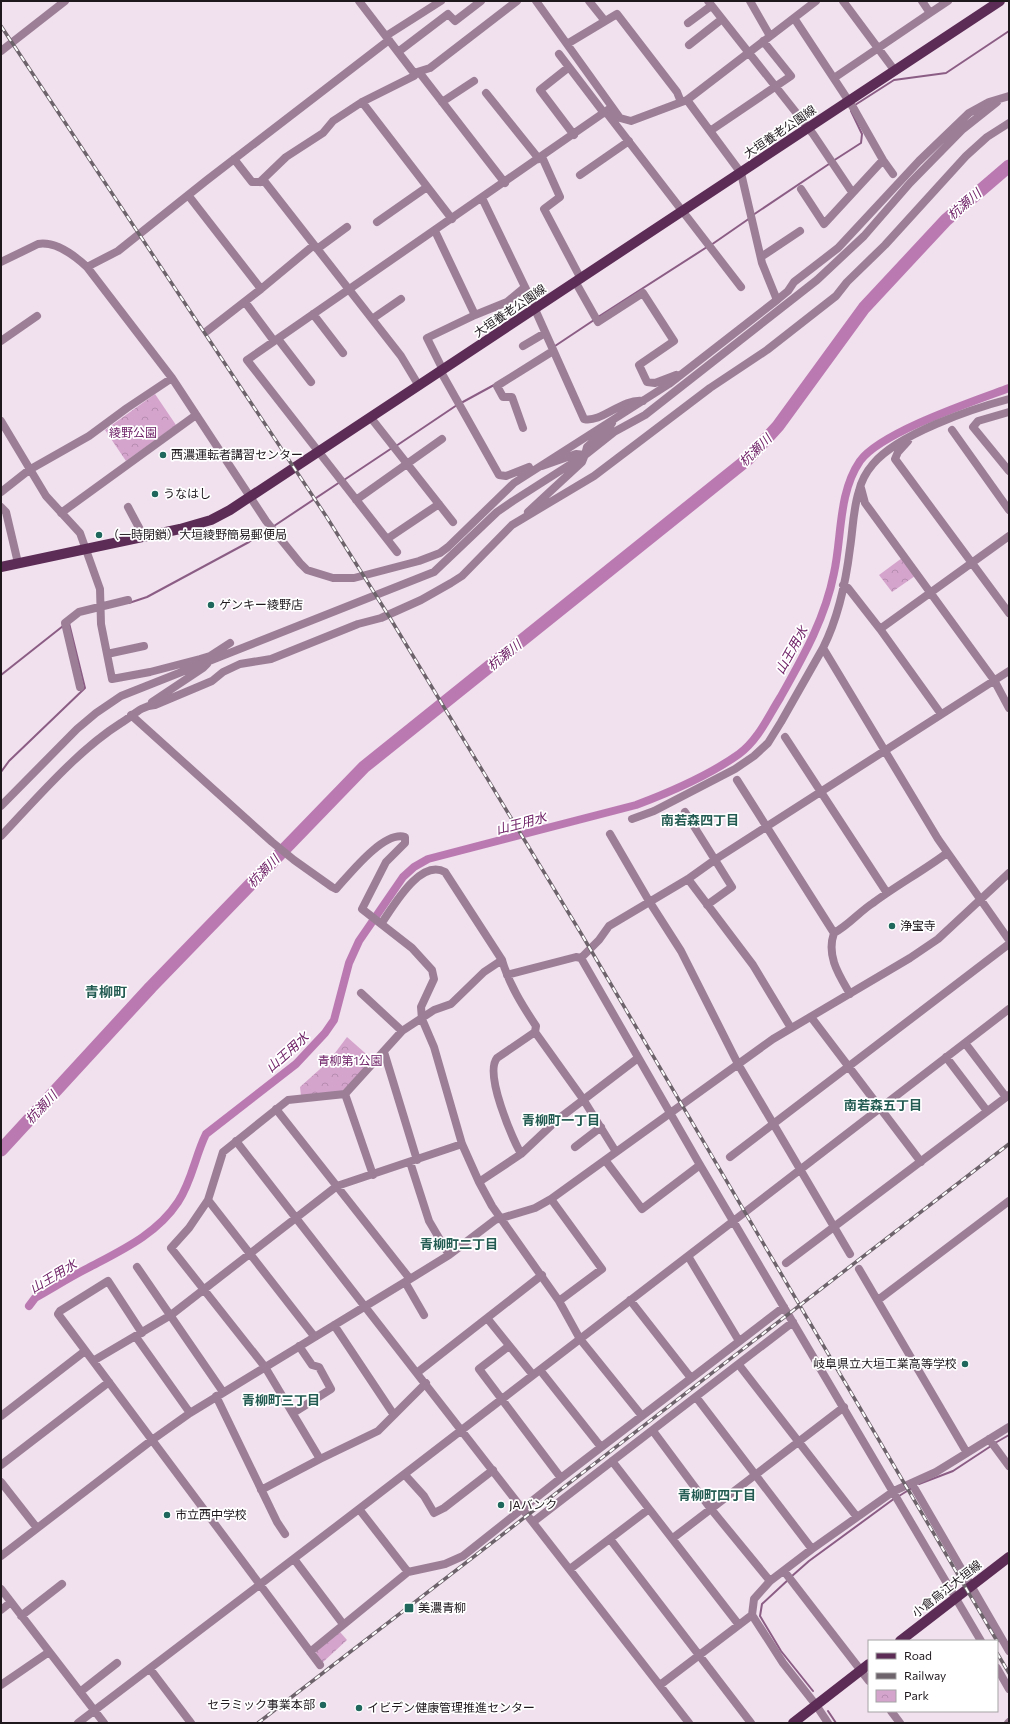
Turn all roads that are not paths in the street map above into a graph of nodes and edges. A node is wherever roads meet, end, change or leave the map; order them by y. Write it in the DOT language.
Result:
graph roads {
  1 [pos="65,1"];
  2 [pos="359,1"];
  3 [pos="441,1"];
  4 [pos="480,1"];
  5 [pos="517,1"];
  6 [pos="536,1"];
  7 [pos="589,1"];
  8 [pos="750,1"];
  9 [pos="816,1"];
  10 [pos="843,1"];
  11 [pos="922,1"];
  12 [pos="948,1"];
  13 [pos="1000,1"];
  14 [pos="709,3"];
  15 [pos="930,13"];
  16 [pos="794,18"];
  17 [pos="722,19"];
  18 [pos="605,21"];
  19 [pos="688,23"];
  20 [pos="388,38"];
  21 [pos="766,39"];
  22 [pos="567,44"];
  23 [pos="689,45"];
  24 [pos="878,47"];
  25 [pos="1,50"];
  26 [pos="398,52"];
  27 [pos="748,53"];
  28 [pos="559,54"];
  29 [pos="569,67"];
  30 [pos="895,71"];
  31 [pos="418,72"];
  32 [pos="834,78"];
  33 [pos="474,81"];
  34 [pos="775,87"];
  35 [pos="486,93"];
  36 [pos="1009,96"];
  37 [pos="1000,99"];
  38 [pos="684,101"];
  39 [pos="849,101"];
  40 [pos="362,102"];
  41 [pos="442,102"];
  42 [pos="607,111"];
  43 [pos="1009,123"];
  44 [pos="808,128"];
  45 [pos="710,131"];
  46 [pos="574,135"];
  47 [pos="629,142"];
  48 [pos="540,158"];
  49 [pos="234,160"];
  50 [pos="882,160"];
  51 [pos="741,173"];
  52 [pos="580,174"];
  53 [pos="893,174"];
  54 [pos="260,182"];
  55 [pos="505,183"];
  56 [pos="427,187"];
  57 [pos="801,190"];
  58 [pos="852,192"];
  59 [pos="188,195"];
  60 [pos="482,198"];
  61 [pos="683,210"];
  62 [pos="452,219"];
  63 [pos="377,222"];
  64 [pos="348,227"];
  65 [pos="435,231"];
  66 [pos="800,231"];
  67 [pos="315,247"];
  68 [pos="761,257"];
  69 [pos="1,262"];
  70 [pos="87,267"];
  71 [pos="578,281"];
  72 [pos="525,287"];
  73 [pos="741,287"];
  74 [pos="261,289"];
  75 [pos="348,290"];
  76 [pos="401,299"];
  77 [pos="777,300"];
  78 [pos="245,302"];
  79 [pos="534,310"];
  80 [pos="313,314"];
  81 [pos="475,315"];
  82 [pos="37,316"];
  83 [pos="372,319"];
  84 [pos="207,331"];
  85 [pos="545,332"];
  86 [pos="276,340"];
  87 [pos="1,341"];
  88 [pos="522,346"];
  89 [pos="553,351"];
  90 [pos="343,353"];
  91 [pos="442,371"];
  92 [pos="680,376"];
  93 [pos="172,378"];
  94 [pos="311,382"];
  95 [pos="419,386"];
  96 [pos="1009,399"];
  97 [pos="643,400"];
  98 [pos="1009,412"];
  99 [pos="196,415"];
  100 [pos="371,418"];
  101 [pos="613,419"];
  102 [pos="1,421"];
  103 [pos="523,428"];
  104 [pos="952,430"];
  105 [pos="916,434"];
  106 [pos="442,439"];
  107 [pos="318,452"];
  108 [pos="585,455"];
  109 [pos="407,464"];
  110 [pos="537,467"];
  111 [pos="29,470"];
  112 [pos="1009,471"];
  113 [pos="861,486"];
  114 [pos="1,492"];
  115 [pos="251,498"];
  116 [pos="356,500"];
  117 [pos="439,504"];
  118 [pos="1,506"];
  119 [pos="128,507"];
  120 [pos="1009,510"];
  121 [pos="61,513"];
  122 [pos="453,522"];
  123 [pos="518,522"];
  124 [pos="1009,536"];
  125 [pos="144,537"];
  126 [pos="387,539"];
  127 [pos="87,549"];
  128 [pos="397,552"];
  129 [pos="18,563"];
  130 [pos="972,563"];
  131 [pos="1,567"];
  132 [pos="843,585"];
  133 [pos="930,593"];
  134 [pos="128,600"];
  135 [pos="100,606"];
  136 [pos="1009,613"];
  137 [pos="880,629"];
  138 [pos="230,643"];
  139 [pos="144,646"];
  140 [pos="823,648"];
  141 [pos="107,654"];
  142 [pos="209,659"];
  143 [pos="1009,670"];
  144 [pos="994,680"];
  145 [pos="80,687"];
  146 [pos="146,706"];
  147 [pos="1009,708"];
  148 [pos="941,714"];
  149 [pos="131,715"];
  150 [pos="785,737"];
  151 [pos="885,750"];
  152 [pos="737,780"];
  153 [pos="821,791"];
  154 [pos="1,806"];
  155 [pos="685,812"];
  156 [pos="632,819"];
  157 [pos="767,826"];
  158 [pos="610,834"];
  159 [pos="1,836"];
  160 [pos="947,853"];
  161 [pos="716,859"];
  162 [pos="1009,873"];
  163 [pos="688,879"];
  164 [pos="886,893"];
  165 [pos="980,900"];
  166 [pos="649,901"];
  167 [pos="707,905"];
  168 [pos="380,923"];
  169 [pos="834,934"];
  170 [pos="1009,940"];
  171 [pos="1009,944"];
  172 [pos="582,958"];
  173 [pos="502,960"];
  174 [pos="507,975"];
  175 [pos="361,993"];
  176 [pos="850,994"];
  177 [pos="1009,1009"];
  178 [pos="811,1017"];
  179 [pos="422,1019"];
  180 [pos="791,1028"];
  181 [pos="402,1031"];
  182 [pos="535,1032"];
  183 [pos="964,1043"];
  184 [pos="384,1052"];
  185 [pos="946,1057"];
  186 [pos="638,1058"];
  187 [pos="738,1064"];
  188 [pos="849,1067"];
  189 [pos="345,1094"];
  190 [pos="1007,1096"];
  191 [pos="583,1099"];
  192 [pos="880,1108"];
  193 [pos="276,1109"];
  194 [pos="987,1111"];
  195 [pos="670,1112"];
  196 [pos="773,1126"];
  197 [pos="601,1127"];
  198 [pos="236,1141"];
  199 [pos="462,1144"];
  200 [pos="575,1147"];
  201 [pos="616,1152"];
  202 [pos="521,1154"];
  203 [pos="730,1157"];
  204 [pos="605,1160"];
  205 [pos="414,1161"];
  206 [pos="921,1162"];
  207 [pos="700,1165"];
  208 [pos="800,1170"];
  209 [pos="373,1175"];
  210 [pos="479,1182"];
  211 [pos="337,1186"];
  212 [pos="551,1199"];
  213 [pos="208,1200"];
  214 [pos="1009,1201"];
  215 [pos="296,1218"];
  216 [pos="501,1218"];
  217 [pos="734,1220"];
  218 [pos="834,1227"];
  219 [pos="251,1253"];
  220 [pos="850,1254"];
  221 [pos="449,1255"];
  222 [pos="688,1256"];
  223 [pos="786,1263"];
  224 [pos="137,1267"];
  225 [pos="859,1269"];
  226 [pos="542,1275"];
  227 [pos="407,1281"];
  228 [pos="204,1290"];
  229 [pos="630,1300"];
  230 [pos="878,1300"];
  231 [pos="559,1302"];
  232 [pos="365,1306"];
  233 [pos="784,1307"];
  234 [pos="171,1315"];
  235 [pos="424,1315"];
  236 [pos="487,1318"];
  237 [pos="793,1322"];
  238 [pos="334,1325"];
  239 [pos="139,1335"];
  240 [pos="314,1336"];
  241 [pos="580,1339"];
  242 [pos="739,1341"];
  243 [pos="299,1346"];
  244 [pos="509,1346"];
  245 [pos="85,1351"];
  246 [pos="93,1362"];
  247 [pos="739,1365"];
  248 [pos="265,1366"];
  249 [pos="540,1370"];
  250 [pos="418,1372"];
  251 [pos="533,1375"];
  252 [pos="691,1378"];
  253 [pos="109,1382"];
  254 [pos="426,1383"];
  255 [pos="220,1394"];
  256 [pos="696,1397"];
  257 [pos="501,1399"];
  258 [pos="844,1407"];
  259 [pos="190,1413"];
  260 [pos="293,1413"];
  261 [pos="394,1415"];
  262 [pos="1,1416"];
  263 [pos="642,1416"];
  264 [pos="1009,1427"];
  265 [pos="462,1430"];
  266 [pos="653,1431"];
  267 [pos="152,1440"];
  268 [pos="799,1442"];
  269 [pos="992,1443"];
  270 [pos="601,1447"];
  271 [pos="968,1454"];
  272 [pos="320,1459"];
  273 [pos="612,1461"];
  274 [pos="1,1465"];
  275 [pos="1009,1466"];
  276 [pos="493,1470"];
  277 [pos="405,1474"];
  278 [pos="754,1475"];
  279 [pos="561,1478"];
  280 [pos="1,1482"];
  281 [pos="915,1489"];
  282 [pos="261,1490"];
  283 [pos="894,1491"];
  284 [pos="522,1508"];
  285 [pos="649,1509"];
  286 [pos="711,1509"];
  287 [pos="359,1510"];
  288 [pos="857,1517"];
  289 [pos="533,1522"];
  290 [pos="37,1528"];
  291 [pos="284,1534"];
  292 [pos="673,1538"];
  293 [pos="610,1539"];
  294 [pos="812,1549"];
  295 [pos="1,1556"];
  296 [pos="1009,1557"];
  297 [pos="294,1559"];
  298 [pos="570,1569"];
  299 [pos="408,1572"];
  300 [pos="788,1576"];
  301 [pos="770,1581"];
  302 [pos="62,1584"];
  303 [pos="260,1585"];
  304 [pos="972,1586"];
  305 [pos="1,1589"];
  306 [pos="956,1598"];
  307 [pos="11,1602"];
  308 [pos="1,1610"];
  309 [pos="752,1615"];
  310 [pos="22,1616"];
  311 [pos="343,1624"];
  312 [pos="739,1625"];
  313 [pos="901,1640"];
  314 [pos="980,1640"];
  315 [pos="1009,1651"];
  316 [pos="48,1652"];
  317 [pos="310,1652"];
  318 [pos="699,1656"];
  319 [pos="117,1663"];
  320 [pos="320,1665"];
  321 [pos="150,1668"];
  322 [pos="865,1668"];
  323 [pos="998,1670"];
  324 [pos="868,1678"];
  325 [pos="1,1685"];
  326 [pos="660,1685"];
  327 [pos="1009,1689"];
  328 [pos="80,1692"];
  329 [pos="816,1705"];
  330 [pos="94,1710"];
  331 [pos="892,1712"];
  332 [pos="78,1723"];
  333 [pos="104,1723"];
  334 [pos="191,1723"];
  335 [pos="688,1723"];
  336 [pos="752,1723"];
  337 [pos="793,1723"];
  338 [pos="828,1723"];
  339 [pos="900,1723"];
  1 -- 25 [label="street"];
  2 -- 20 [label="street"];
  3 -- 20 [label="street"];
  4 -- 26 [label="street"];
  5 -- 31 [label="street"];
  6 -- 22 [label="street"];
  7 -- 18 [label="street"];
  8 -- 21 [label="street"];
  9 -- 16 [label="street"];
  10 -- 24 [label="street"];
  11 -- 15 [label="street"];
  12 -- 15 [label="street"];
  13 -- 30 [label="main road, 大垣養老公園線"];
  14 -- 17 [label="street"];
  14 -- 19 [label="street"];
  15 -- 24 [label="street"];
  16 -- 21 [label="street"];
  16 -- 32 [label="street"];
  17 -- 23 [label="street"];
  17 -- 27 [label="street"];
  18 -- 22 [label="street"];
  18 -- 38 [label="street"];
  20 -- 26 [label="street"];
  20 -- 49 [label="street"];
  21 -- 27 [label="street"];
  21 -- 34 [label="street"];
  22 -- 42 [label="street"];
  24 -- 30 [label="street"];
  24 -- 32 [label="street"];
  26 -- 31 [label="street"];
  27 -- 34 [label="street"];
  27 -- 38 [label="street"];
  28 -- 29 [label="street"];
  29 -- 42 [label="street"];
  29 -- 46 [label="street"];
  30 -- 39 [label="main road, 大垣養老公園線"];
  31 -- 40 [label="street"];
  31 -- 41 [label="street"];
  32 -- 39 [label="street"];
  33 -- 41 [label="street"];
  34 -- 44 [label="street"];
  34 -- 45 [label="street"];
  35 -- 48 [label="street"];
  36 -- 37 [label="street"];
  37 -- 77 [label="street"];
  37 -- 108 [label="street"];
  38 -- 42 [label="street"];
  38 -- 45 [label="street"];
  39 -- 44 [label="main road, 大垣養老公園線"];
  39 -- 50 [label="street"];
  40 -- 54 [label="street"];
  40 -- 56 [label="street"];
  41 -- 55 [label="street"];
  42 -- 46 [label="street"];
  42 -- 47 [label="street"];
  43 -- 123 [label="street"];
  44 -- 51 [label="main road, 大垣養老公園線"];
  44 -- 58 [label="street"];
  45 -- 51 [label="street"];
  46 -- 48 [label="street"];
  47 -- 52 [label="street"];
  47 -- 61 [label="street"];
  48 -- 55 [label="street"];
  48 -- 71 [label="street"];
  49 -- 54 [label="street"];
  49 -- 59 [label="street"];
  50 -- 53 [label="street"];
  50 -- 58 [label="street"];
  51 -- 61 [label="main road, 大垣養老公園線"];
  51 -- 68 [label="street"];
  54 -- 67 [label="street"];
  55 -- 60 [label="street"];
  56 -- 62 [label="street"];
  56 -- 63 [label="street"];
  57 -- 58 [label="street"];
  59 -- 70 [label="street"];
  59 -- 74 [label="street"];
  60 -- 62 [label="street"];
  60 -- 72 [label="street"];
  61 -- 71 [label="main road, 大垣養老公園線"];
  61 -- 73 [label="street"];
  62 -- 65 [label="street"];
  64 -- 67 [label="street"];
  65 -- 75 [label="street"];
  65 -- 81 [label="street"];
  66 -- 68 [label="street"];
  67 -- 74 [label="street"];
  67 -- 75 [label="street"];
  68 -- 77 [label="street"];
  69 -- 70 [label="street"];
  70 -- 93 [label="street"];
  71 -- 79 [label="main road, 大垣養老公園線"];
  71 -- 92 [label="street"];
  72 -- 79 [label="street"];
  72 -- 81 [label="street"];
  74 -- 78 [label="street"];
  75 -- 80 [label="street"];
  75 -- 83 [label="street"];
  76 -- 83 [label="street"];
  77 -- 92 [label="street"];
  78 -- 84 [label="street"];
  78 -- 86 [label="street"];
  79 -- 85 [label="street"];
  79 -- 91 [label="main road, 大垣養老公園線"];
  80 -- 86 [label="street"];
  80 -- 90 [label="street"];
  81 -- 91 [label="street"];
  82 -- 87 [label="street"];
  83 -- 95 [label="street"];
  85 -- 88 [label="street"];
  85 -- 89 [label="street"];
  86 -- 94 [label="street"];
  86 -- 107 [label="street"];
  89 -- 97 [label="street"];
  89 -- 103 [label="street"];
  91 -- 95 [label="main road, 大垣養老公園線"];
  91 -- 110 [label="street"];
  92 -- 97 [label="street"];
  93 -- 99 [label="street"];
  93 -- 111 [label="street"];
  95 -- 100 [label="main road, 大垣養老公園線"];
  96 -- 105 [label="street"];
  97 -- 101 [label="street"];
  98 -- 112 [label="street"];
  99 -- 115 [label="street"];
  99 -- 121 [label="street"];
  100 -- 107 [label="main road, 大垣養老公園線"];
  100 -- 109 [label="street"];
  101 -- 108 [label="street"];
  101 -- 110 [label="street"];
  102 -- 111 [label="street"];
  104 -- 120 [label="street"];
  105 -- 113 [label="street"];
  105 -- 130 [label="street"];
  106 -- 109 [label="street"];
  107 -- 115 [label="main road, 大垣養老公園線"];
  107 -- 116 [label="street"];
  108 -- 110 [label="street"];
  108 -- 123 [label="street"];
  108 -- 142 [label="street"];
  109 -- 116 [label="street"];
  109 -- 117 [label="street"];
  110 -- 115 [label="street"];
  111 -- 114 [label="street"];
  111 -- 121 [label="street"];
  113 -- 132 [label="street"];
  113 -- 133 [label="street"];
  115 -- 125 [label="main road, 大垣養老公園線"];
  116 -- 126 [label="street"];
  117 -- 122 [label="street"];
  117 -- 126 [label="street"];
  118 -- 129 [label="street"];
  119 -- 125 [label="street"];
  121 -- 127 [label="street"];
  123 -- 146 [label="street"];
  124 -- 130 [label="street"];
  125 -- 127 [label="main road, 大垣養老公園線"];
  126 -- 128 [label="street"];
  127 -- 129 [label="main road, 大垣養老公園線"];
  127 -- 135 [label="street"];
  129 -- 131 [label="main road, 大垣養老公園線"];
  130 -- 133 [label="street"];
  130 -- 136 [label="street"];
  132 -- 137 [label="street"];
  132 -- 140 [label="street"];
  133 -- 137 [label="street"];
  133 -- 144 [label="street"];
  134 -- 135 [label="street"];
  135 -- 141 [label="street"];
  135 -- 145 [label="street"];
  137 -- 148 [label="street"];
  138 -- 142 [label="street"];
  139 -- 141 [label="street"];
  140 -- 151 [label="street"];
  140 -- 156 [label="street"];
  141 -- 142 [label="street"];
  142 -- 146 [label="street"];
  142 -- 154 [label="street"];
  143 -- 144 [label="street"];
  144 -- 147 [label="street"];
  144 -- 148 [label="street"];
  146 -- 149 [label="street"];
  148 -- 151 [label="street"];
  149 -- 159 [label="street"];
  149 -- 168 [label="street"];
  150 -- 153 [label="street"];
  151 -- 153 [label="street"];
  151 -- 160 [label="street"];
  152 -- 157 [label="street"];
  153 -- 157 [label="street"];
  153 -- 164 [label="street"];
  155 -- 161 [label="street"];
  157 -- 161 [label="street"];
  157 -- 169 [label="street"];
  158 -- 166 [label="street"];
  160 -- 164 [label="street"];
  160 -- 165 [label="street"];
  161 -- 163 [label="street"];
  161 -- 167 [label="street"];
  162 -- 165 [label="street"];
  163 -- 166 [label="street"];
  163 -- 167 [label="street"];
  164 -- 169 [label="street"];
  165 -- 170 [label="street"];
  165 -- 176 [label="street"];
  166 -- 172 [label="street"];
  166 -- 187 [label="street"];
  167 -- 180 [label="street"];
  168 -- 173 [label="street"];
  168 -- 179 [label="street"];
  169 -- 176 [label="street"];
  171 -- 188 [label="street"];
  172 -- 174 [label="street"];
  172 -- 186 [label="street"];
  173 -- 174 [label="street"];
  173 -- 179 [label="street"];
  174 -- 182 [label="street"];
  175 -- 181 [label="street"];
  176 -- 178 [label="street"];
  177 -- 183 [label="street"];
  178 -- 180 [label="street"];
  178 -- 188 [label="street"];
  179 -- 181 [label="street"];
  179 -- 199 [label="street"];
  180 -- 187 [label="street"];
  181 -- 184 [label="street"];
  182 -- 191 [label="street"];
  182 -- 202 [label="street"];
  183 -- 185 [label="street"];
  183 -- 190 [label="street"];
  184 -- 189 [label="street"];
  184 -- 205 [label="street"];
  185 -- 192 [label="street"];
  185 -- 194 [label="street"];
  186 -- 191 [label="street"];
  186 -- 195 [label="street"];
  187 -- 195 [label="street"];
  187 -- 196 [label="street"];
  188 -- 192 [label="street"];
  188 -- 196 [label="street"];
  189 -- 193 [label="street"];
  189 -- 209 [label="street"];
  190 -- 194 [label="street"];
  191 -- 197 [label="street"];
  191 -- 202 [label="street"];
  192 -- 206 [label="street"];
  192 -- 208 [label="street"];
  193 -- 198 [label="street"];
  193 -- 211 [label="street"];
  194 -- 206 [label="street"];
  195 -- 201 [label="street"];
  195 -- 207 [label="street"];
  196 -- 203 [label="street"];
  196 -- 208 [label="street"];
  197 -- 200 [label="street"];
  197 -- 201 [label="street"];
  198 -- 213 [label="street"];
  198 -- 215 [label="street"];
  199 -- 205 [label="street"];
  199 -- 210 [label="street"];
  201 -- 204 [label="street"];
  202 -- 210 [label="street"];
  204 -- 207 [label="street"];
  204 -- 212 [label="street"];
  205 -- 209 [label="street"];
  205 -- 221 [label="street"];
  206 -- 218 [label="street"];
  207 -- 217 [label="street"];
  208 -- 217 [label="street"];
  208 -- 218 [label="street"];
  209 -- 211 [label="street"];
  210 -- 216 [label="street"];
  211 -- 215 [label="street"];
  211 -- 227 [label="street"];
  212 -- 216 [label="street"];
  212 -- 231 [label="street"];
  213 -- 219 [label="street"];
  213 -- 228 [label="street"];
  214 -- 230 [label="street"];
  215 -- 219 [label="street"];
  215 -- 232 [label="street"];
  216 -- 221 [label="street"];
  216 -- 226 [label="street"];
  217 -- 222 [label="street"];
  217 -- 233 [label="street"];
  218 -- 220 [label="street"];
  218 -- 223 [label="street"];
  219 -- 228 [label="street"];
  219 -- 240 [label="street"];
  221 -- 227 [label="street"];
  222 -- 229 [label="street"];
  222 -- 242 [label="street"];
  224 -- 234 [label="street"];
  225 -- 230 [label="street"];
  226 -- 231 [label="street"];
  226 -- 236 [label="street"];
  227 -- 232 [label="street"];
  227 -- 235 [label="street"];
  228 -- 234 [label="street"];
  228 -- 248 [label="street"];
  229 -- 241 [label="street"];
  229 -- 252 [label="street"];
  230 -- 271 [label="street"];
  231 -- 241 [label="street"];
  232 -- 238 [label="street"];
  232 -- 250 [label="street"];
  233 -- 237 [label="street"];
  233 -- 242 [label="street"];
  234 -- 239 [label="street"];
  234 -- 255 [label="street"];
  236 -- 244 [label="street"];
  236 -- 250 [label="street"];
  237 -- 247 [label="street"];
  237 -- 258 [label="street"];
  238 -- 240 [label="street"];
  238 -- 261 [label="street"];
  239 -- 245 [label="street"];
  239 -- 246 [label="street"];
  239 -- 259 [label="street"];
  240 -- 243 [label="street"];
  241 -- 249 [label="street"];
  241 -- 263 [label="street"];
  242 -- 252 [label="street"];
  243 -- 248 [label="street"];
  243 -- 260 [label="street"];
  244 -- 251 [label="street"];
  244 -- 257 [label="street"];
  245 -- 246 [label="street"];
  245 -- 262 [label="street"];
  246 -- 253 [label="street"];
  247 -- 256 [label="street"];
  247 -- 268 [label="street"];
  248 -- 255 [label="street"];
  248 -- 260 [label="street"];
  249 -- 251 [label="street"];
  249 -- 270 [label="street"];
  250 -- 254 [label="street"];
  251 -- 257 [label="street"];
  252 -- 263 [label="street"];
  253 -- 267 [label="street"];
  253 -- 274 [label="street"];
  254 -- 261 [label="street"];
  254 -- 265 [label="street"];
  255 -- 259 [label="street"];
  255 -- 282 [label="street"];
  256 -- 266 [label="street"];
  256 -- 278 [label="street"];
  257 -- 265 [label="street"];
  257 -- 279 [label="street"];
  258 -- 268 [label="street"];
  258 -- 283 [label="street"];
  259 -- 267 [label="street"];
  260 -- 272 [label="street"];
  261 -- 272 [label="street"];
  263 -- 270 [label="street"];
  264 -- 269 [label="street"];
  265 -- 276 [label="street"];
  265 -- 277 [label="street"];
  266 -- 273 [label="street"];
  266 -- 286 [label="street"];
  267 -- 290 [label="street"];
  267 -- 303 [label="street"];
  268 -- 278 [label="street"];
  268 -- 288 [label="street"];
  269 -- 271 [label="street"];
  269 -- 275 [label="street"];
  270 -- 279 [label="street"];
  271 -- 283 [label="street"];
  272 -- 282 [label="street"];
  273 -- 285 [label="street"];
  273 -- 289 [label="street"];
  276 -- 277 [label="street"];
  276 -- 284 [label="street"];
  277 -- 287 [label="street"];
  278 -- 286 [label="street"];
  278 -- 294 [label="street"];
  279 -- 284 [label="street"];
  280 -- 290 [label="street"];
  281 -- 304 [label="street"];
  282 -- 291 [label="street"];
  283 -- 288 [label="street"];
  283 -- 306 [label="street"];
  284 -- 289 [label="street"];
  284 -- 299 [label="street"];
  285 -- 292 [label="street"];
  285 -- 293 [label="street"];
  286 -- 292 [label="street"];
  286 -- 301 [label="street"];
  287 -- 297 [label="street"];
  287 -- 299 [label="street"];
  288 -- 294 [label="street"];
  289 -- 298 [label="street"];
  290 -- 295 [label="street"];
  292 -- 312 [label="street"];
  293 -- 298 [label="street"];
  293 -- 318 [label="street"];
  294 -- 300 [label="street"];
  296 -- 304 [label="main road, 小倉烏江大垣線"];
  297 -- 303 [label="street"];
  297 -- 311 [label="street"];
  298 -- 326 [label="street"];
  299 -- 311 [label="street"];
  300 -- 301 [label="street"];
  300 -- 322 [label="street"];
  301 -- 309 [label="street"];
  302 -- 310 [label="street"];
  303 -- 317 [label="street"];
  303 -- 321 [label="street"];
  304 -- 306 [label="main road, 小倉烏江大垣線"];
  304 -- 315 [label="street"];
  305 -- 307 [label="street"];
  306 -- 313 [label="main road, 小倉烏江大垣線"];
  306 -- 314 [label="street"];
  307 -- 308 [label="street"];
  307 -- 310 [label="street"];
  309 -- 312 [label="street"];
  309 -- 329 [label="street"];
  310 -- 316 [label="street"];
  311 -- 317 [label="street"];
  312 -- 318 [label="street"];
  316 -- 325 [label="street"];
  316 -- 328 [label="street"];
  317 -- 320 [label="street"];
  318 -- 326 [label="street"];
  318 -- 336 [label="street"];
  319 -- 328 [label="street"];
  321 -- 330 [label="street"];
  321 -- 334 [label="street"];
  322 -- 324 [label="street"];
  322 -- 329 [label="main road"];
  323 -- 327 [label="street"];
  326 -- 335 [label="street"];
  328 -- 330 [label="street"];
  329 -- 337 [label="main road"];
  329 -- 338 [label="street"];
  330 -- 332 [label="street"];
  330 -- 333 [label="street"];
  331 -- 339 [label="street"];
}
